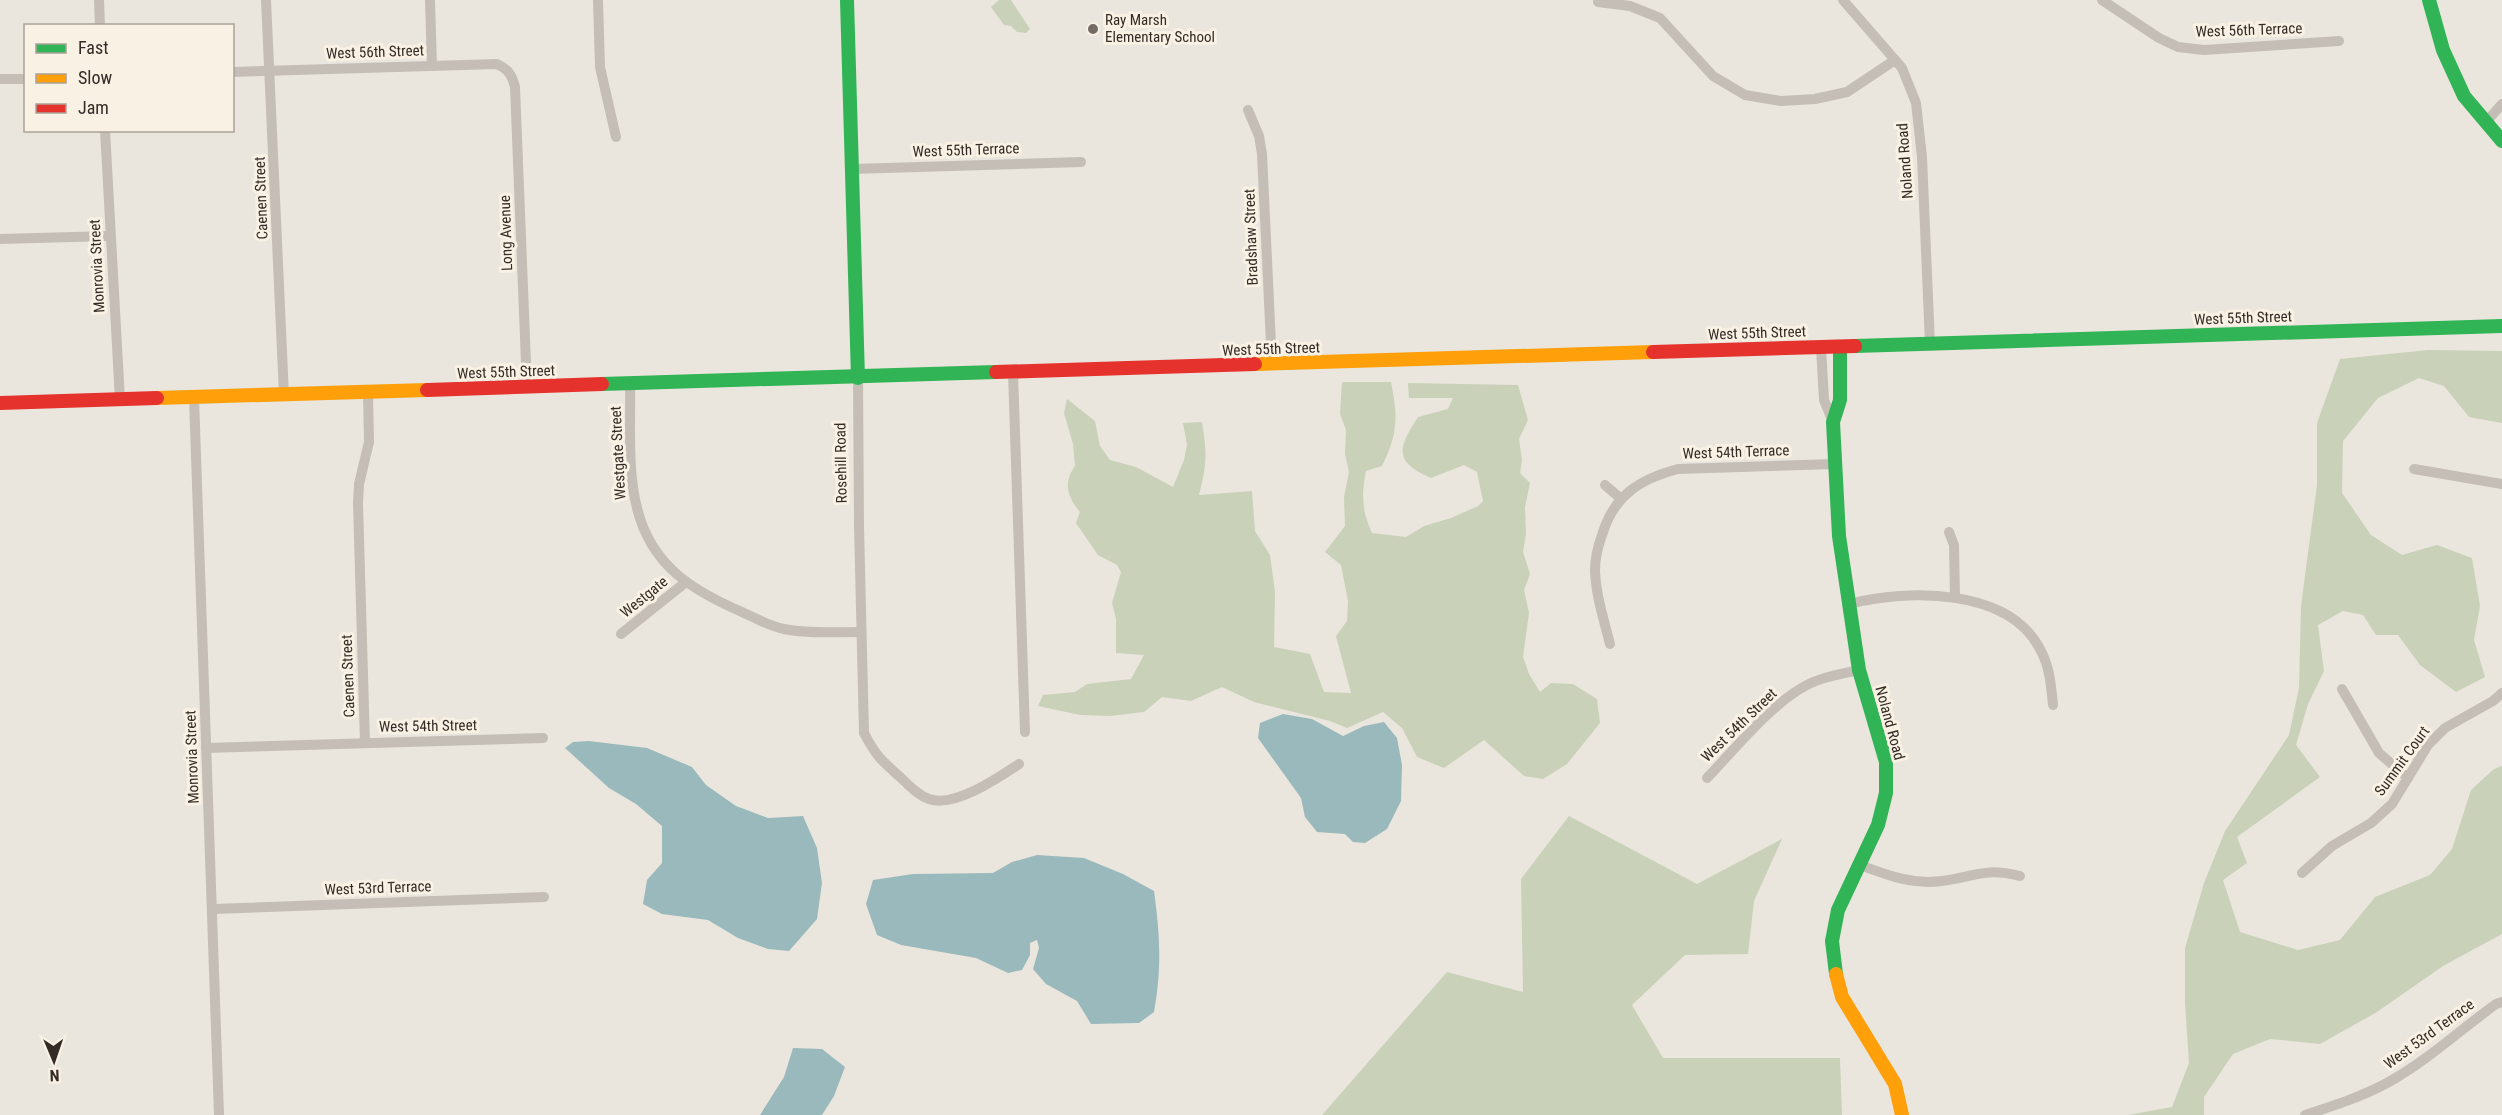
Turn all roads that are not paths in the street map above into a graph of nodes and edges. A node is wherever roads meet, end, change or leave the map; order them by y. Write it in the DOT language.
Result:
graph roads {
  1 [pos="99,0"];
  2 [pos="266,0"];
  3 [pos="430,0"];
  4 [pos="598,0"];
  5 [pos="847,0"];
  6 [pos="1843,0"];
  7 [pos="2102,0"];
  8 [pos="2429,0"];
  9 [pos="1598,2"];
  10 [pos="100,24"];
  11 [pos="2339,41"];
  12 [pos="1895,60"];
  13 [pos="432,66"];
  14 [pos="270,70"];
  15 [pos="234,72"];
  16 [pos="513,77"];
  17 [pos="0,79"];
  18 [pos="24,79"];
  19 [pos="2502,104"];
  20 [pos="1248,110"];
  21 [pos="2486,122"];
  22 [pos="105,132"];
  23 [pos="616,137"];
  24 [pos="2502,141"];
  25 [pos="1081,162"];
  26 [pos="853,169"];
  27 [pos="110,236"];
  28 [pos="0,239"];
  29 [pos="2502,326"];
  30 [pos="1930,344"];
  31 [pos="1821,347"];
  32 [pos="1840,347"];
  33 [pos="1272,365"];
  34 [pos="1013,373"];
  35 [pos="858,378"];
  36 [pos="630,385"];
  37 [pos="527,388"];
  38 [pos="368,393"];
  39 [pos="284,395"];
  40 [pos="194,398"];
  41 [pos="120,400"];
  42 [pos="0,404"];
  43 [pos="1833,422"];
  44 [pos="1834,464"];
  45 [pos="2414,469"];
  46 [pos="2502,484"];
  47 [pos="1605,485"];
  48 [pos="1620,498"];
  49 [pos="1949,532"];
  50 [pos="686,582"];
  51 [pos="1955,598"];
  52 [pos="1849,604"];
  53 [pos="861,632"];
  54 [pos="621,634"];
  55 [pos="1610,644"];
  56 [pos="1859,670"];
  57 [pos="2342,689"];
  58 [pos="2502,693"];
  59 [pos="2053,705"];
  60 [pos="1025,732"];
  61 [pos="543,738"];
  62 [pos="365,743"];
  63 [pos="206,748"];
  64 [pos="1019,764"];
  65 [pos="1707,778"];
  66 [pos="2408,778"];
  67 [pos="1860,865"];
  68 [pos="2302,873"];
  69 [pos="2020,876"];
  70 [pos="544,897"];
  71 [pos="213,909"];
  72 [pos="2502,1002"];
  73 [pos="219,1115"];
  74 [pos="1902,1115"];
  75 [pos="2305,1115"];
  1 -- 10 [label="street"];
  2 -- 14 [label="street, Caenen Street"];
  3 -- 13 [label="street"];
  4 -- 23 [label="street"];
  5 -- 26 [label="street, Rosehill Road"];
  6 -- 12 [label="street, Noland Road"];
  7 -- 11 [label="street, West 56th Terrace"];
  8 -- 21 [label="street"];
  9 -- 12 [label="street"];
  12 -- 30 [label="street, Noland Road"];
  13 -- 14 [label="street, West 56th Street"];
  13 -- 16 [label="street, West 56th Street"];
  14 -- 15 [label="street, West 56th Street"];
  14 -- 39 [label="street, Caenen Street"];
  16 -- 37 [label="street, Long Avenue"];
  17 -- 18 [label="street"];
  19 -- 21 [label="street"];
  20 -- 33 [label="street, Bradshaw Street"];
  21 -- 24 [label="street"];
  22 -- 27 [label="street, Monrovia Street"];
  25 -- 26 [label="street, West 55th Terrace"];
  26 -- 35 [label="street, Rosehill Road"];
  27 -- 28 [label="street"];
  27 -- 41 [label="street, Monrovia Street"];
  29 -- 30 [label="street, West 55th Street"];
  30 -- 32 [label="street, West 55th Street"];
  31 -- 32 [label="street, West 55th Street"];
  31 -- 33 [label="street, West 55th Street"];
  31 -- 43 [label="street, Noland Road"];
  32 -- 43 [label="street, Noland Road"];
  33 -- 34 [label="street, West 55th Street"];
  34 -- 35 [label="street, West 55th Street"];
  34 -- 60 [label="street"];
  35 -- 36 [label="street, West 55th Street"];
  35 -- 53 [label="street, Rosehill Road"];
  36 -- 37 [label="street, West 55th Street"];
  36 -- 50 [label="street, Westgate Street"];
  37 -- 38 [label="street, West 55th Street"];
  38 -- 39 [label="street, West 55th Street"];
  38 -- 62 [label="street, Caenen Street"];
  39 -- 40 [label="street, West 55th Street"];
  40 -- 41 [label="street, West 55th Street"];
  40 -- 63 [label="street, Monrovia Street"];
  41 -- 42 [label="street, West 55th Street"];
  43 -- 44 [label="street, Noland Road"];
  44 -- 48 [label="street, West 54th Terrace"];
  44 -- 52 [label="street, Noland Road"];
  45 -- 46 [label="street"];
  47 -- 48 [label="street"];
  48 -- 55 [label="street, West 54th Terrace"];
  49 -- 51 [label="street"];
  50 -- 53 [label="street, Westgate Street"];
  50 -- 54 [label="street, Westgate"];
  51 -- 52 [label="street"];
  51 -- 59 [label="street"];
  52 -- 56 [label="street, Noland Road"];
  53 -- 64 [label="street, Rosehill Road"];
  56 -- 65 [label="street, West 54th Street"];
  56 -- 67 [label="street, Noland Road"];
  57 -- 66 [label="street"];
  58 -- 66 [label="street, Summit Court"];
  61 -- 62 [label="street, West 54th Street"];
  62 -- 63 [label="street, West 54th Street"];
  63 -- 71 [label="street, Monrovia Street"];
  66 -- 68 [label="street, Summit Court"];
  67 -- 69 [label="street"];
  67 -- 74 [label="street, Noland Road"];
  70 -- 71 [label="street, West 53rd Terrace"];
  71 -- 73 [label="street, Monrovia Street"];
  72 -- 75 [label="street, West 53rd Terrace"];
}
